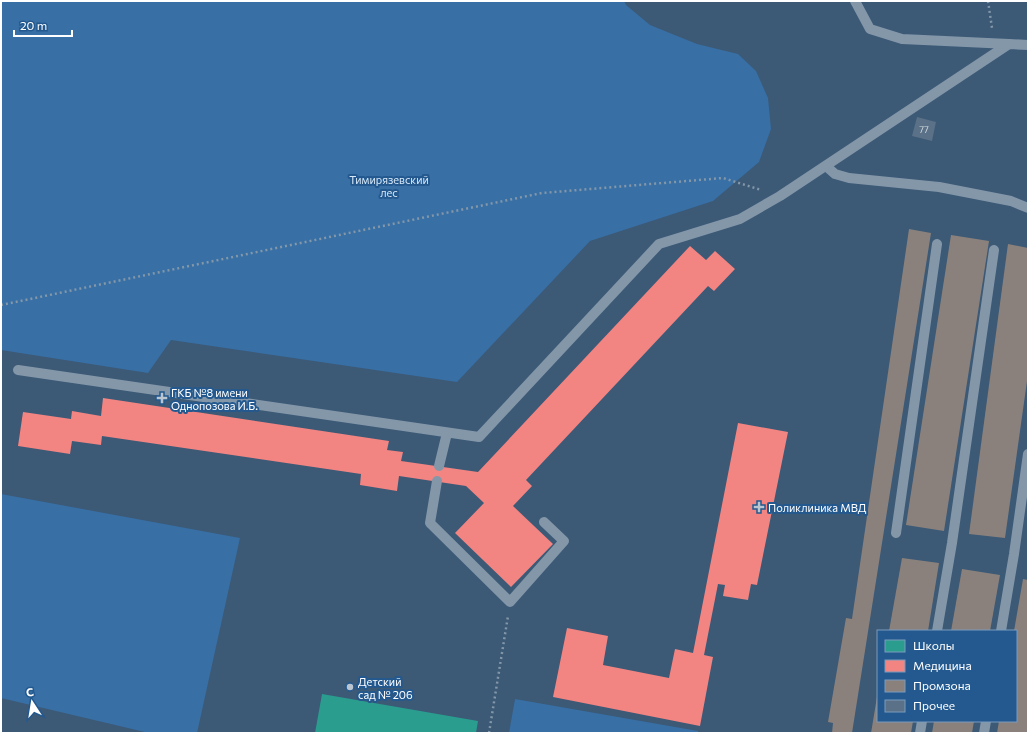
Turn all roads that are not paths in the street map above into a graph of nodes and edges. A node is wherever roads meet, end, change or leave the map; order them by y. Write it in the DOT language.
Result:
graph roads {
  1 [pos="855,1"];
  2 [pos="1010,44"];
  3 [pos="1028,45"];
  4 [pos="826,166"];
  5 [pos="1028,208"];
  6 [pos="937,244"];
  7 [pos="994,250"];
  8 [pos="18,370"];
  9 [pos="447,432"];
  10 [pos="1028,454"];
  11 [pos="439,466"];
  12 [pos="436,481"];
  13 [pos="544,522"];
  14 [pos="896,533"];
  15 [pos="937,630"];
  16 [pos="1001,630"];
  17 [pos="922,722"];
  18 [pos="986,722"];
  19 [pos="920,733"];
  20 [pos="984,733"];
  1 -- 2 [label="lane"];
  2 -- 3 [label="lane"];
  2 -- 4 [label="lane"];
  4 -- 5 [label="lane"];
  4 -- 9 [label="lane"];
  6 -- 14 [label="lane"];
  7 -- 15 [label="lane"];
  8 -- 9 [label="lane"];
  9 -- 11 [label="lane"];
  10 -- 16 [label="lane"];
  12 -- 13 [label="lane"];
  17 -- 19 [label="lane"];
  18 -- 20 [label="lane"];
}
